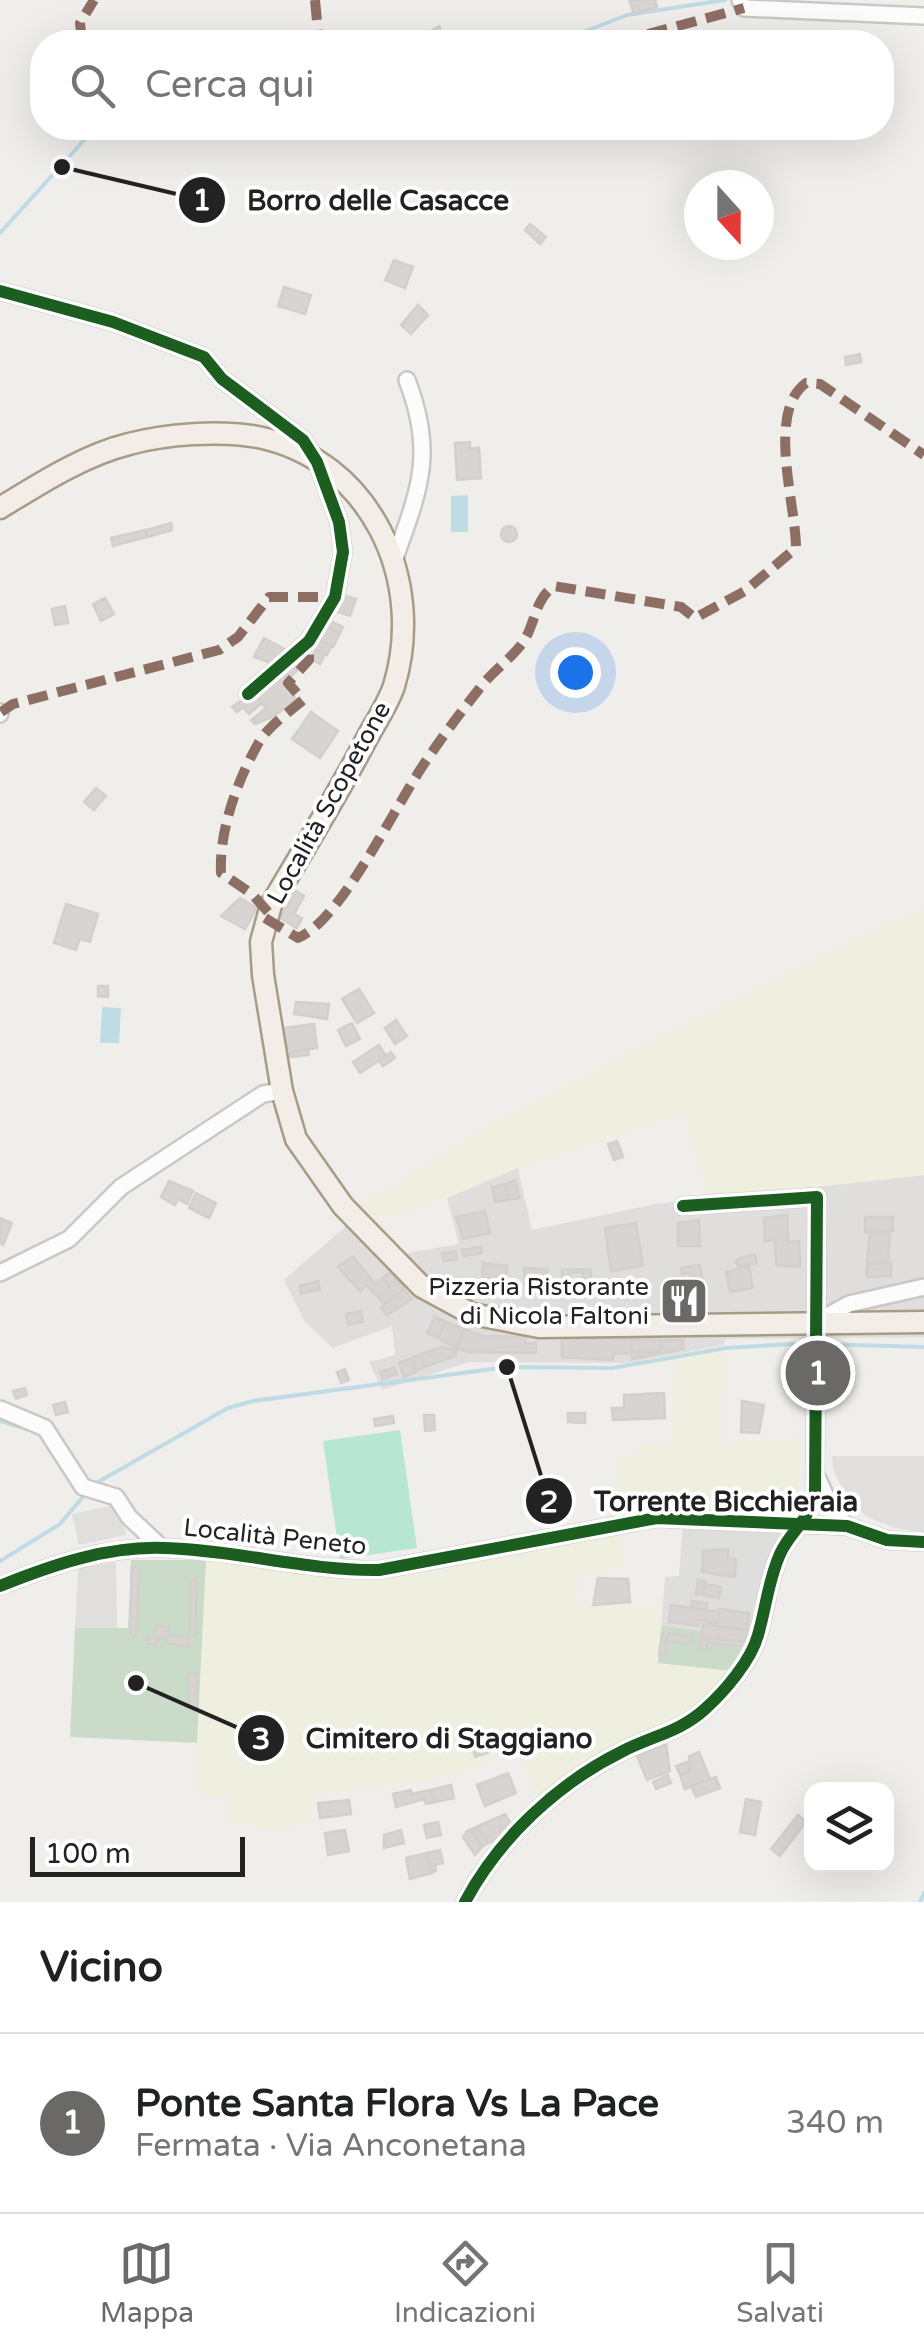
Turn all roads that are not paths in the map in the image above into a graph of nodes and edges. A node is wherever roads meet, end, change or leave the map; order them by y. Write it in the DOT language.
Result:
graph roads {
  1 [pos="740,0"];
  2 [pos="924,16"];
  3 [pos="0,290"];
  4 [pos="407,380"];
  5 [pos="317,462"];
  6 [pos="0,508"];
  7 [pos="395,558"];
  8 [pos="248,694"];
  9 [pos="282,1092"];
  10 [pos="683,1206"];
  11 [pos="0,1273"];
  12 [pos="924,1287"];
  13 [pos="924,1322"];
  14 [pos="819,1327"];
  15 [pos="0,1408"];
  16 [pos="817,1476"];
  17 [pos="805,1524"];
  18 [pos="847,1526"];
  19 [pos="924,1542"];
  20 [pos="162,1548"];
  21 [pos="0,1586"];
  22 [pos="465,1902"];
  1 -- 2 [label="street"];
  3 -- 5 [label="street"];
  4 -- 7 [label="street"];
  5 -- 6 [label="main road, Località Scopetone"];
  5 -- 7 [label="main road, Località Scopetone"];
  5 -- 8 [label="street"];
  7 -- 9 [label="main road, Località Scopetone"];
  9 -- 11 [label="street"];
  9 -- 14 [label="main road, Località Scopetone"];
  10 -- 14 [label="street"];
  12 -- 14 [label="street"];
  13 -- 14 [label="main road, Località Scopetone"];
  14 -- 16 [label="street"];
  15 -- 20 [label="street"];
  16 -- 17 [label="street"];
  16 -- 18 [label="street"];
  17 -- 18 [label="street, Località Peneto"];
  17 -- 20 [label="street, Località Peneto"];
  17 -- 22 [label="street"];
  18 -- 19 [label="street, Località Peneto"];
  20 -- 21 [label="street, Località Peneto"];
}
